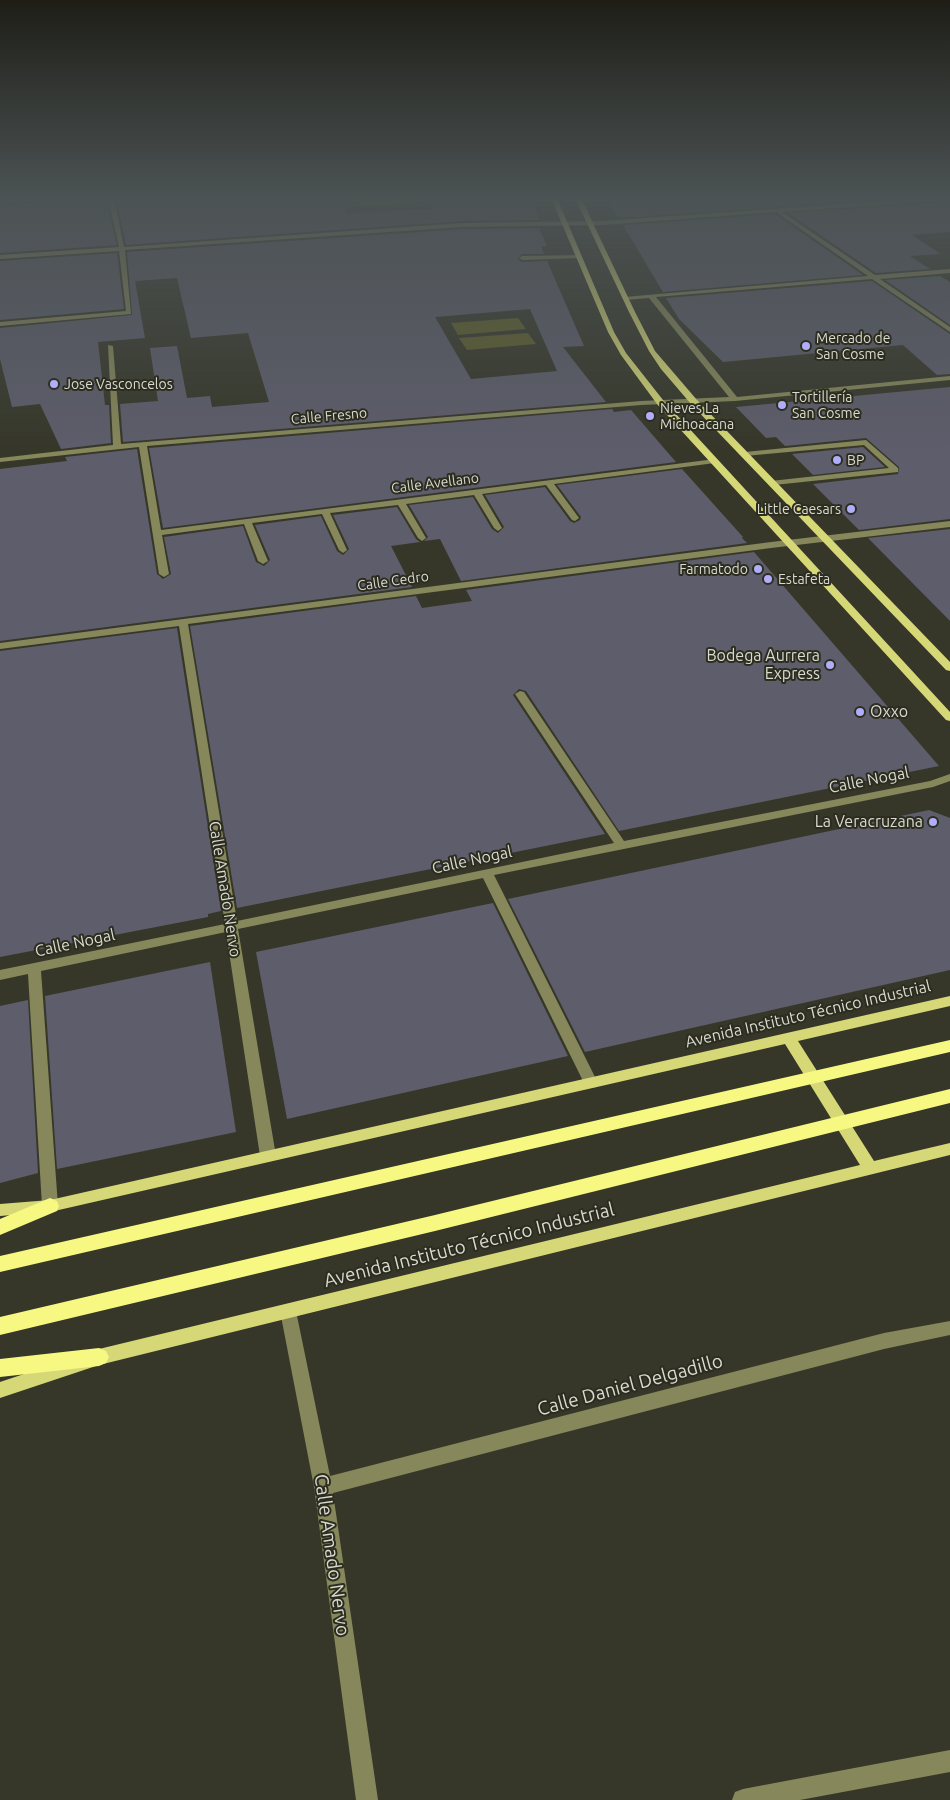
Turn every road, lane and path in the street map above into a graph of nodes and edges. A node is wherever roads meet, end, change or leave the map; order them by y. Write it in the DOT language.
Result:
graph roads {
  1 [pos="126,282"];
  2 [pos="590,282"];
  3 [pos="618,282"];
  4 [pos="814,282"];
  5 [pos="879,282"];
  6 [pos="652,296"];
  7 [pos="626,298"];
  8 [pos="0,324"];
  9 [pos="950,330"];
  10 [pos="110,346"];
  11 [pos="950,378"];
  12 [pos="735,399"];
  13 [pos="660,402"];
  14 [pos="694,402"];
  15 [pos="143,444"];
  16 [pos="117,447"];
  17 [pos="745,454"];
  18 [pos="0,460"];
  19 [pos="715,461"];
  20 [pos="548,482"];
  21 [pos="774,483"];
  22 [pos="476,492"];
  23 [pos="400,501"];
  24 [pos="325,511"];
  25 [pos="575,518"];
  26 [pos="247,521"];
  27 [pos="950,524"];
  28 [pos="498,528"];
  29 [pos="158,533"];
  30 [pos="422,538"];
  31 [pos="826,538"];
  32 [pos="789,542"];
  33 [pos="343,550"];
  34 [pos="263,561"];
  35 [pos="164,574"];
  36 [pos="183,622"];
  37 [pos="0,646"];
  38 [pos="950,668"];
  39 [pos="520,694"];
  40 [pos="950,718"];
  41 [pos="950,777"];
  42 [pos="621,845"];
  43 [pos="487,873"];
  44 [pos="232,927"];
  45 [pos="34,968"];
  46 [pos="0,975"];
  47 [pos="950,1001"];
  48 [pos="790,1038"];
  49 [pos="950,1046"];
  50 [pos="592,1083"];
  51 [pos="950,1096"];
  52 [pos="950,1150"];
  53 [pos="268,1156"];
  54 [pos="871,1168"];
  55 [pos="50,1206"];
  56 [pos="0,1210"];
  57 [pos="0,1227"];
  58 [pos="0,1264"];
  59 [pos="288,1311"];
  60 [pos="0,1326"];
  61 [pos="950,1328"];
  62 [pos="99,1357"];
  63 [pos="0,1368"];
  64 [pos="0,1390"];
  65 [pos="322,1487"];
  66 [pos="950,1761"];
  67 [pos="367,1800"];
  68 [pos="744,1800"];
  1 -- 8 [label="street"];
  2 -- 13 [label="main road"];
  3 -- 7 [label="main road"];
  4 -- 6 [label="street"];
  5 -- 9 [label="street"];
  6 -- 7 [label="street"];
  6 -- 12 [label="street"];
  7 -- 14 [label="main road"];
  10 -- 16 [label="street"];
  11 -- 12 [label="street, Calle Fresno"];
  12 -- 14 [label="street, Calle Fresno"];
  13 -- 14 [label="street, Calle Fresno"];
  13 -- 15 [label="street, Calle Fresno"];
  13 -- 19 [label="main road"];
  14 -- 17 [label="main road"];
  15 -- 16 [label="street, Calle Fresno"];
  15 -- 29 [label="street"];
  16 -- 18 [label="street, Calle Fresno"];
  17 -- 21 [label="main road"];
  17 -- 21 [label="street"];
  19 -- 20 [label="street, Calle Avellano"];
  19 -- 32 [label="main road"];
  20 -- 22 [label="street, Calle Avellano"];
  20 -- 25 [label="street"];
  21 -- 31 [label="main road"];
  22 -- 23 [label="street, Calle Avellano"];
  22 -- 28 [label="street"];
  23 -- 24 [label="street, Calle Avellano"];
  23 -- 30 [label="street"];
  24 -- 26 [label="street, Calle Avellano"];
  24 -- 33 [label="street"];
  26 -- 29 [label="street, Calle Avellano"];
  26 -- 34 [label="street"];
  27 -- 31 [label="street, Calle Cedro"];
  29 -- 35 [label="street"];
  31 -- 32 [label="street, Calle Cedro"];
  31 -- 38 [label="main road"];
  32 -- 36 [label="street, Calle Cedro"];
  32 -- 40 [label="main road"];
  36 -- 37 [label="street, Calle Cedro"];
  36 -- 44 [label="street, Calle Amado Nervo"];
  39 -- 42 [label="street"];
  41 -- 42 [label="street, Calle Nogal"];
  42 -- 43 [label="street, Calle Nogal"];
  43 -- 44 [label="street, Calle Nogal"];
  43 -- 50 [label="street"];
  44 -- 45 [label="street, Calle Nogal"];
  44 -- 53 [label="street, Calle Amado Nervo"];
  45 -- 46 [label="street, Calle Nogal"];
  45 -- 55 [label="street"];
  47 -- 48 [label="main road, Avenida Instituto Técnico Industrial"];
  48 -- 50 [label="main road, Avenida Instituto Técnico Industrial"];
  48 -- 54 [label="main road"];
  49 -- 58 [label="highway"];
  50 -- 53 [label="main road, Avenida Instituto Técnico Industrial"];
  51 -- 60 [label="highway"];
  52 -- 54 [label="main road, Avenida Instituto Técnico Industrial"];
  53 -- 55 [label="main road, Avenida Instituto Técnico Industrial"];
  54 -- 59 [label="main road, Avenida Instituto Técnico Industrial"];
  55 -- 56 [label="main road, Avenida Instituto Técnico Industrial"];
  55 -- 57 [label="highway"];
  59 -- 62 [label="main road, Avenida Instituto Técnico Industrial"];
  59 -- 65 [label="street, Calle Amado Nervo"];
  61 -- 65 [label="street, Calle Daniel Delgadillo"];
  62 -- 63 [label="highway"];
  62 -- 64 [label="main road, Avenida Instituto Técnico Industrial"];
  65 -- 67 [label="street, Calle Amado Nervo"];
  66 -- 68 [label="street"];
}
